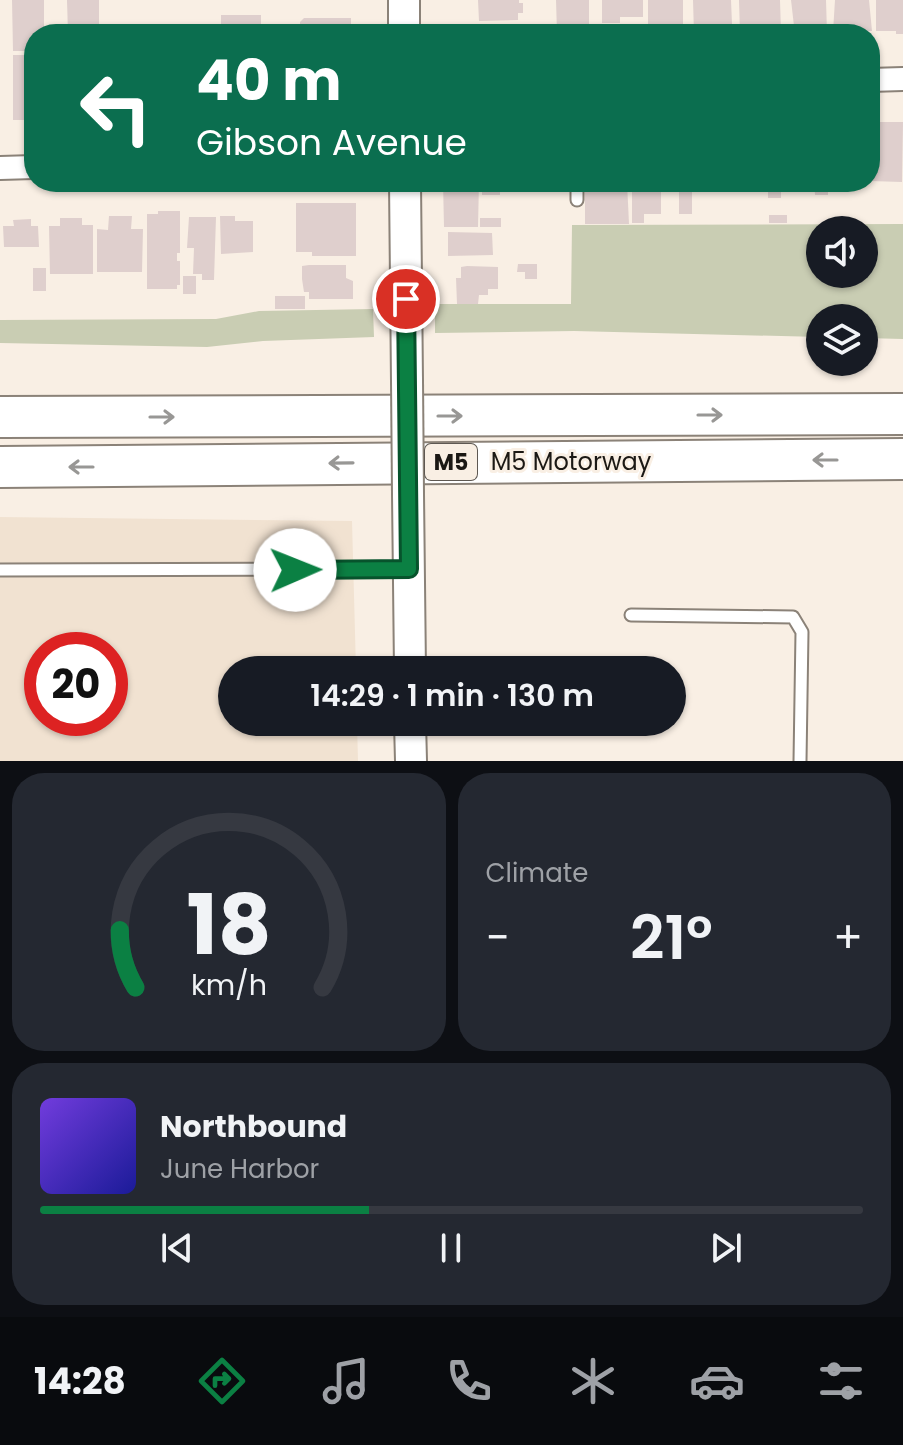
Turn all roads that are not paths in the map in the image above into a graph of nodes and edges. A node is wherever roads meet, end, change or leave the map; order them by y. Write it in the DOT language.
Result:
graph roads {
  1 [pos="404,0"];
  2 [pos="404,24"];
  3 [pos="903,79"];
  4 [pos="880,80"];
  5 [pos="24,167"];
  6 [pos="0,168"];
  7 [pos="405,192"];
  8 [pos="577,192"];
  9 [pos="577,200"];
  10 [pos="903,414"];
  11 [pos="0,417"];
  12 [pos="903,459"];
  13 [pos="0,467"];
  14 [pos="409,569"];
  15 [pos="0,570"];
  16 [pos="631,615"];
  17 [pos="410,656"];
  18 [pos="410,736"];
  19 [pos="411,761"];
  20 [pos="800,761"];
  1 -- 2 [label="main road"];
  3 -- 4 [label="street"];
  5 -- 6 [label="street"];
  7 -- 14 [label="main road, bridge"];
  8 -- 9 [label="lane"];
  11 -- 10 [label="highway, M5 Motorway / M5, one-way"];
  12 -- 13 [label="highway, M5 Motorway / M5, one-way"];
  14 -- 15 [label="lane"];
  14 -- 17 [label="main road"];
  16 -- 20 [label="lane"];
  18 -- 19 [label="main road"];
}
